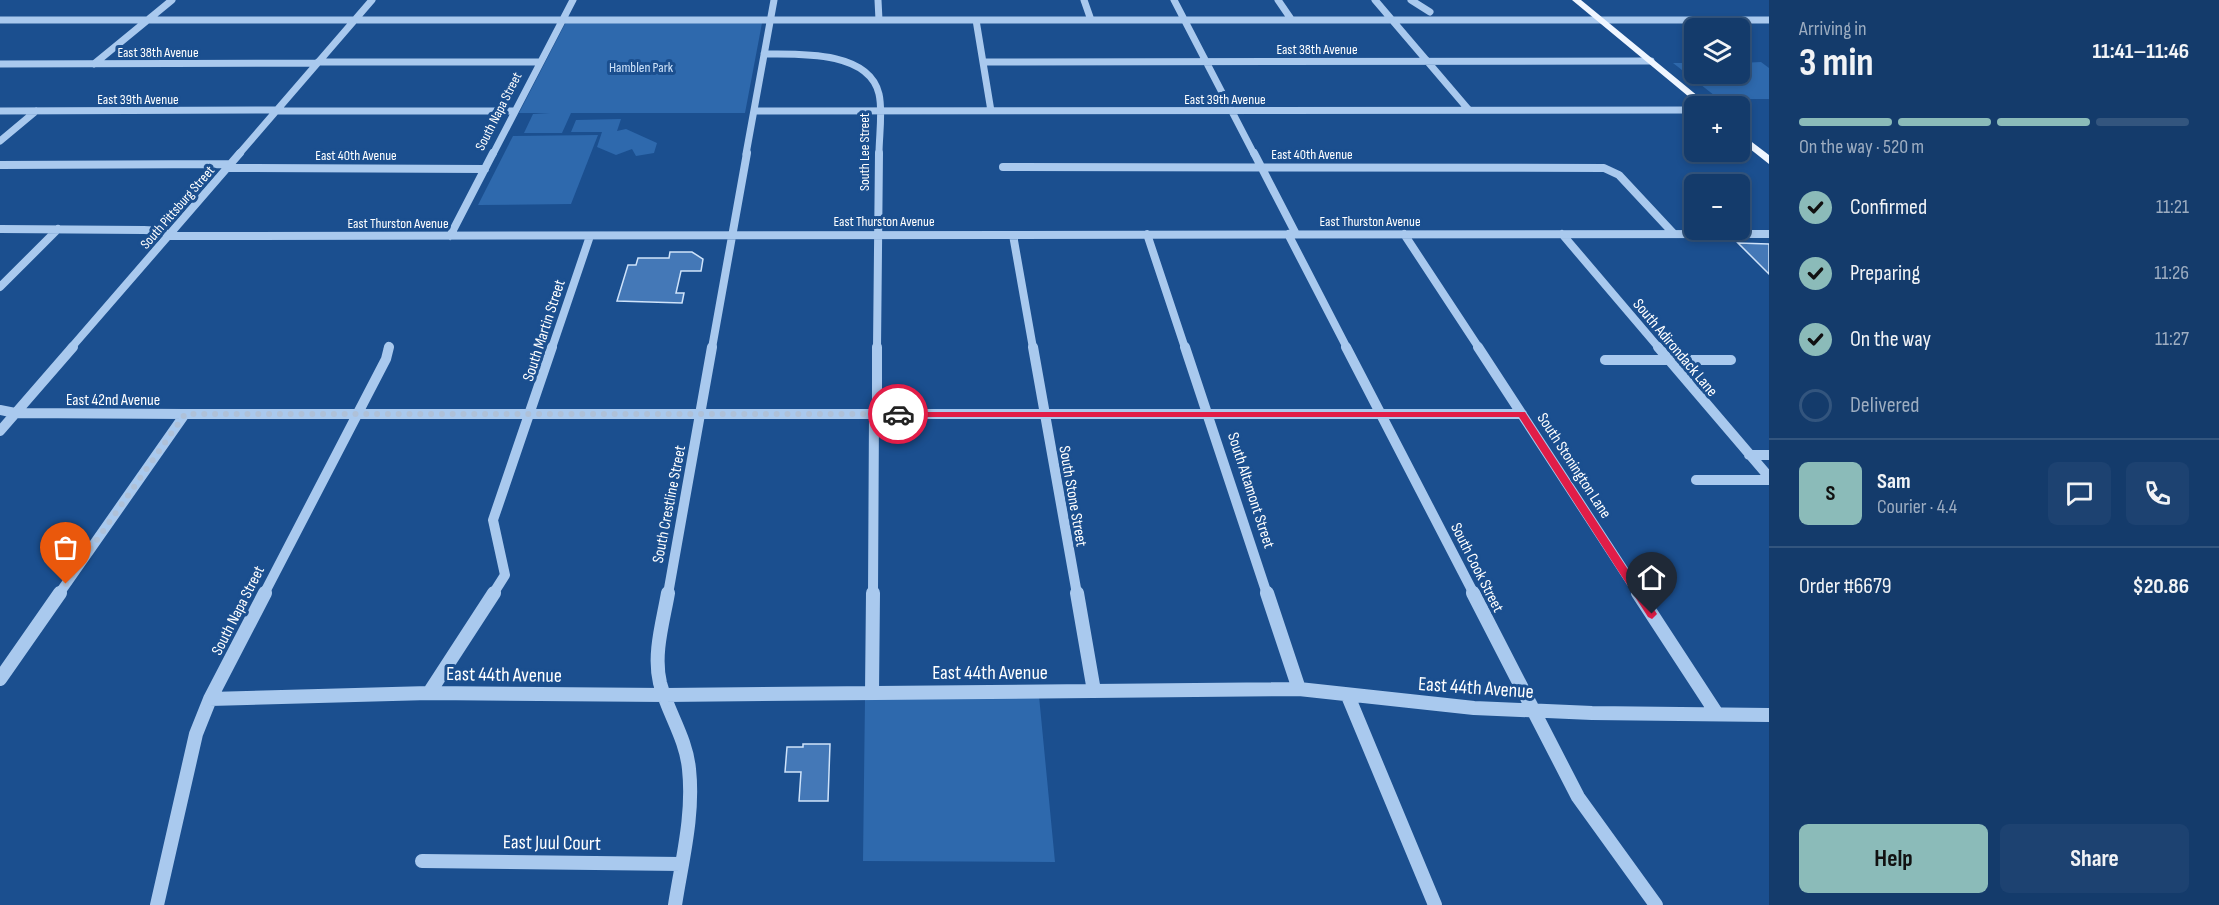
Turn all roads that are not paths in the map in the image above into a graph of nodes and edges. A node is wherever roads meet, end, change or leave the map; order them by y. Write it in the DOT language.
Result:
graph roads {
  1 [pos="172,0"];
  2 [pos="372,0"];
  3 [pos="573,0"];
  4 [pos="774,0"];
  5 [pos="878,0"];
  6 [pos="1084,0"];
  7 [pos="1174,0"];
  8 [pos="1278,0"];
  9 [pos="1375,0"];
  10 [pos="1412,0"];
  11 [pos="1576,0"];
  12 [pos="1431,16"];
  13 [pos="1392,19"];
  14 [pos="1600,19"];
  15 [pos="0,20"];
  16 [pos="147,20"];
  17 [pos="354,20"];
  18 [pos="562,20"];
  19 [pos="770,20"];
  20 [pos="879,20"];
  21 [pos="976,20"];
  22 [pos="1091,20"];
  23 [pos="1184,20"];
  24 [pos="1292,20"];
  25 [pos="1769,20"];
  26 [pos="764,54"];
  27 [pos="1206,61"];
  28 [pos="1428,61"];
  29 [pos="1651,61"];
  30 [pos="983,62"];
  31 [pos="317,63"];
  32 [pos="540,63"];
  33 [pos="0,64"];
  34 [pos="94,64"];
  35 [pos="1693,96"];
  36 [pos="1468,109"];
  37 [pos="1684,110"];
  38 [pos="0,111"];
  39 [pos="36,111"];
  40 [pos="276,111"];
  41 [pos="515,111"];
  42 [pos="754,111"];
  43 [pos="879,111"];
  44 [pos="991,111"];
  45 [pos="1233,111"];
  46 [pos="0,141"];
  47 [pos="1750,145"];
  48 [pos="1769,161"];
  49 [pos="0,165"];
  50 [pos="229,166"];
  51 [pos="1003,167"];
  52 [pos="1261,168"];
  53 [pos="485,169"];
  54 [pos="0,229"];
  55 [pos="58,229"];
  56 [pos="1148,234"];
  57 [pos="1292,234"];
  58 [pos="1404,234"];
  59 [pos="1562,234"];
  60 [pos="1674,234"];
  61 [pos="1769,234"];
  62 [pos="732,235"];
  63 [pos="880,235"];
  64 [pos="1013,235"];
  65 [pos="170,236"];
  66 [pos="450,236"];
  67 [pos="590,236"];
  68 [pos="0,287"];
  69 [pos="389,346"];
  70 [pos="1605,360"];
  71 [pos="1667,360"];
  72 [pos="1731,360"];
  73 [pos="0,410"];
  74 [pos="531,412"];
  75 [pos="15,413"];
  76 [pos="702,413"];
  77 [pos="185,414"];
  78 [pos="358,414"];
  79 [pos="875,414"];
  80 [pos="1045,414"];
  81 [pos="1208,414"];
  82 [pos="1381,414"];
  83 [pos="1522,414"];
  84 [pos="0,430"];
  85 [pos="1749,455"];
  86 [pos="1769,455"];
  87 [pos="1769,479"];
  88 [pos="1696,480"];
  89 [pos="0,679"];
  90 [pos="1299,689"];
  91 [pos="1094,691"];
  92 [pos="872,692"];
  93 [pos="429,693"];
  94 [pos="665,695"];
  95 [pos="1348,696"];
  96 [pos="210,699"];
  97 [pos="1533,712"];
  98 [pos="1717,714"];
  99 [pos="1769,715"];
  100 [pos="422,861"];
  101 [pos="681,864"];
  102 [pos="157,905"];
  103 [pos="675,905"];
  104 [pos="1435,905"];
  105 [pos="1656,905"];
  1 -- 16 [label="street"];
  2 -- 17 [label="street, South Pittsburg Street"];
  3 -- 18 [label="street, South Napa Street"];
  4 -- 19 [label="street, South Crestline Street"];
  5 -- 20 [label="street"];
  6 -- 22 [label="street"];
  7 -- 23 [label="street, South Cook Street"];
  8 -- 24 [label="street"];
  9 -- 13 [label="street"];
  10 -- 12 [label="street"];
  11 -- 14 [label="main road"];
  12 -- 13 [label="street"];
  12 -- 14 [label="street"];
  13 -- 24 [label="street"];
  13 -- 28 [label="street"];
  14 -- 25 [label="street"];
  14 -- 29 [label="main road"];
  15 -- 16 [label="street"];
  16 -- 17 [label="street"];
  16 -- 34 [label="street"];
  17 -- 18 [label="street"];
  17 -- 31 [label="street, South Pittsburg Street"];
  18 -- 19 [label="street"];
  18 -- 32 [label="street, South Napa Street"];
  19 -- 20 [label="street"];
  19 -- 26 [label="street, South Crestline Street"];
  20 -- 21 [label="street"];
  21 -- 22 [label="street"];
  21 -- 30 [label="street"];
  22 -- 23 [label="street"];
  23 -- 24 [label="street"];
  23 -- 27 [label="street, South Cook Street"];
  26 -- 42 [label="street, South Crestline Street"];
  26 -- 43 [label="street, South Lee Street"];
  27 -- 28 [label="street, East 38th Avenue"];
  27 -- 30 [label="street, East 38th Avenue"];
  27 -- 45 [label="street, South Cook Street"];
  28 -- 29 [label="street, East 38th Avenue"];
  28 -- 36 [label="street"];
  29 -- 35 [label="main road"];
  30 -- 44 [label="street"];
  31 -- 32 [label="street, East 38th Avenue"];
  31 -- 34 [label="street, East 38th Avenue"];
  31 -- 40 [label="street, South Pittsburg Street"];
  32 -- 41 [label="street, South Napa Street"];
  33 -- 34 [label="street, East 38th Avenue"];
  36 -- 37 [label="street, East 39th Avenue"];
  36 -- 45 [label="street, East 39th Avenue"];
  38 -- 39 [label="street, East 39th Avenue"];
  39 -- 40 [label="street, East 39th Avenue"];
  39 -- 46 [label="street"];
  40 -- 41 [label="street, East 39th Avenue"];
  40 -- 50 [label="street, South Pittsburg Street"];
  41 -- 53 [label="street, South Napa Street"];
  42 -- 43 [label="street, East 39th Avenue"];
  42 -- 62 [label="street, South Crestline Street"];
  43 -- 44 [label="street, East 39th Avenue"];
  43 -- 63 [label="street, South Lee Street"];
  44 -- 45 [label="street, East 39th Avenue"];
  45 -- 52 [label="street, South Cook Street"];
  47 -- 48 [label="main road"];
  49 -- 50 [label="street, East 40th Avenue"];
  50 -- 53 [label="street, East 40th Avenue"];
  50 -- 65 [label="street, South Pittsburg Street"];
  51 -- 52 [label="street, East 40th Avenue"];
  52 -- 57 [label="street, South Cook Street"];
  52 -- 60 [label="street, East 40th Avenue"];
  53 -- 66 [label="street, South Napa Street"];
  54 -- 55 [label="street, East Thurston Avenue"];
  55 -- 65 [label="street, East Thurston Avenue"];
  55 -- 68 [label="street"];
  56 -- 57 [label="street, East Thurston Avenue"];
  56 -- 64 [label="street, East Thurston Avenue"];
  56 -- 81 [label="street, South Altamont Street"];
  57 -- 58 [label="street, East Thurston Avenue"];
  57 -- 82 [label="street, South Cook Street"];
  58 -- 59 [label="street, East Thurston Avenue"];
  58 -- 83 [label="street, South Stonington Lane"];
  59 -- 60 [label="street, East Thurston Avenue"];
  59 -- 71 [label="street, South Adirondack Lane"];
  60 -- 61 [label="street, East Thurston Avenue"];
  62 -- 63 [label="street, East Thurston Avenue"];
  62 -- 67 [label="street, East Thurston Avenue"];
  62 -- 76 [label="street, South Crestline Street"];
  63 -- 64 [label="street, East Thurston Avenue"];
  63 -- 79 [label="street, South Lee Street"];
  64 -- 80 [label="street, South Stone Street"];
  65 -- 66 [label="street, East Thurston Avenue"];
  65 -- 75 [label="street, South Pittsburg Street"];
  66 -- 67 [label="street, East Thurston Avenue"];
  67 -- 74 [label="street, South Martin Street"];
  69 -- 78 [label="street, South Napa Street"];
  70 -- 71 [label="street"];
  71 -- 72 [label="street"];
  71 -- 85 [label="street, South Adirondack Lane"];
  73 -- 75 [label="street, East 42nd Avenue"];
  74 -- 76 [label="street, East 42nd Avenue"];
  74 -- 78 [label="street, East 42nd Avenue"];
  74 -- 93 [label="street, South Martin Street"];
  75 -- 77 [label="street, East 42nd Avenue"];
  75 -- 84 [label="street, South Pittsburg Street"];
  76 -- 79 [label="street, East 42nd Avenue"];
  76 -- 94 [label="street, South Crestline Street"];
  77 -- 78 [label="street, East 42nd Avenue"];
  77 -- 89 [label="street"];
  78 -- 96 [label="street, South Napa Street"];
  79 -- 80 [label="street, East 42nd Avenue"];
  79 -- 92 [label="street, South Lee Street"];
  80 -- 81 [label="street, East 42nd Avenue"];
  80 -- 91 [label="street, South Stone Street"];
  81 -- 82 [label="street, East 42nd Avenue"];
  81 -- 90 [label="street, South Altamont Street"];
  82 -- 83 [label="street, East 42nd Avenue"];
  82 -- 97 [label="street, South Cook Street"];
  83 -- 98 [label="street, South Stonington Lane"];
  85 -- 86 [label="street"];
  85 -- 87 [label="street, South Adirondack Lane"];
  87 -- 88 [label="street"];
  90 -- 91 [label="street, East 44th Avenue"];
  90 -- 95 [label="street, East 44th Avenue"];
  91 -- 92 [label="street, East 44th Avenue"];
  92 -- 94 [label="street, East 44th Avenue"];
  93 -- 94 [label="street, East 44th Avenue"];
  93 -- 96 [label="street, East 44th Avenue"];
  94 -- 101 [label="street, South Crestline Street"];
  95 -- 97 [label="street, East 44th Avenue"];
  95 -- 104 [label="street"];
  96 -- 102 [label="street, South Napa Street"];
  97 -- 98 [label="street, East 44th Avenue"];
  97 -- 105 [label="street, South Cook Street"];
  98 -- 99 [label="street, East 44th Avenue"];
  100 -- 101 [label="street, East Juul Court"];
  101 -- 103 [label="street, South Crestline Street"];
}
